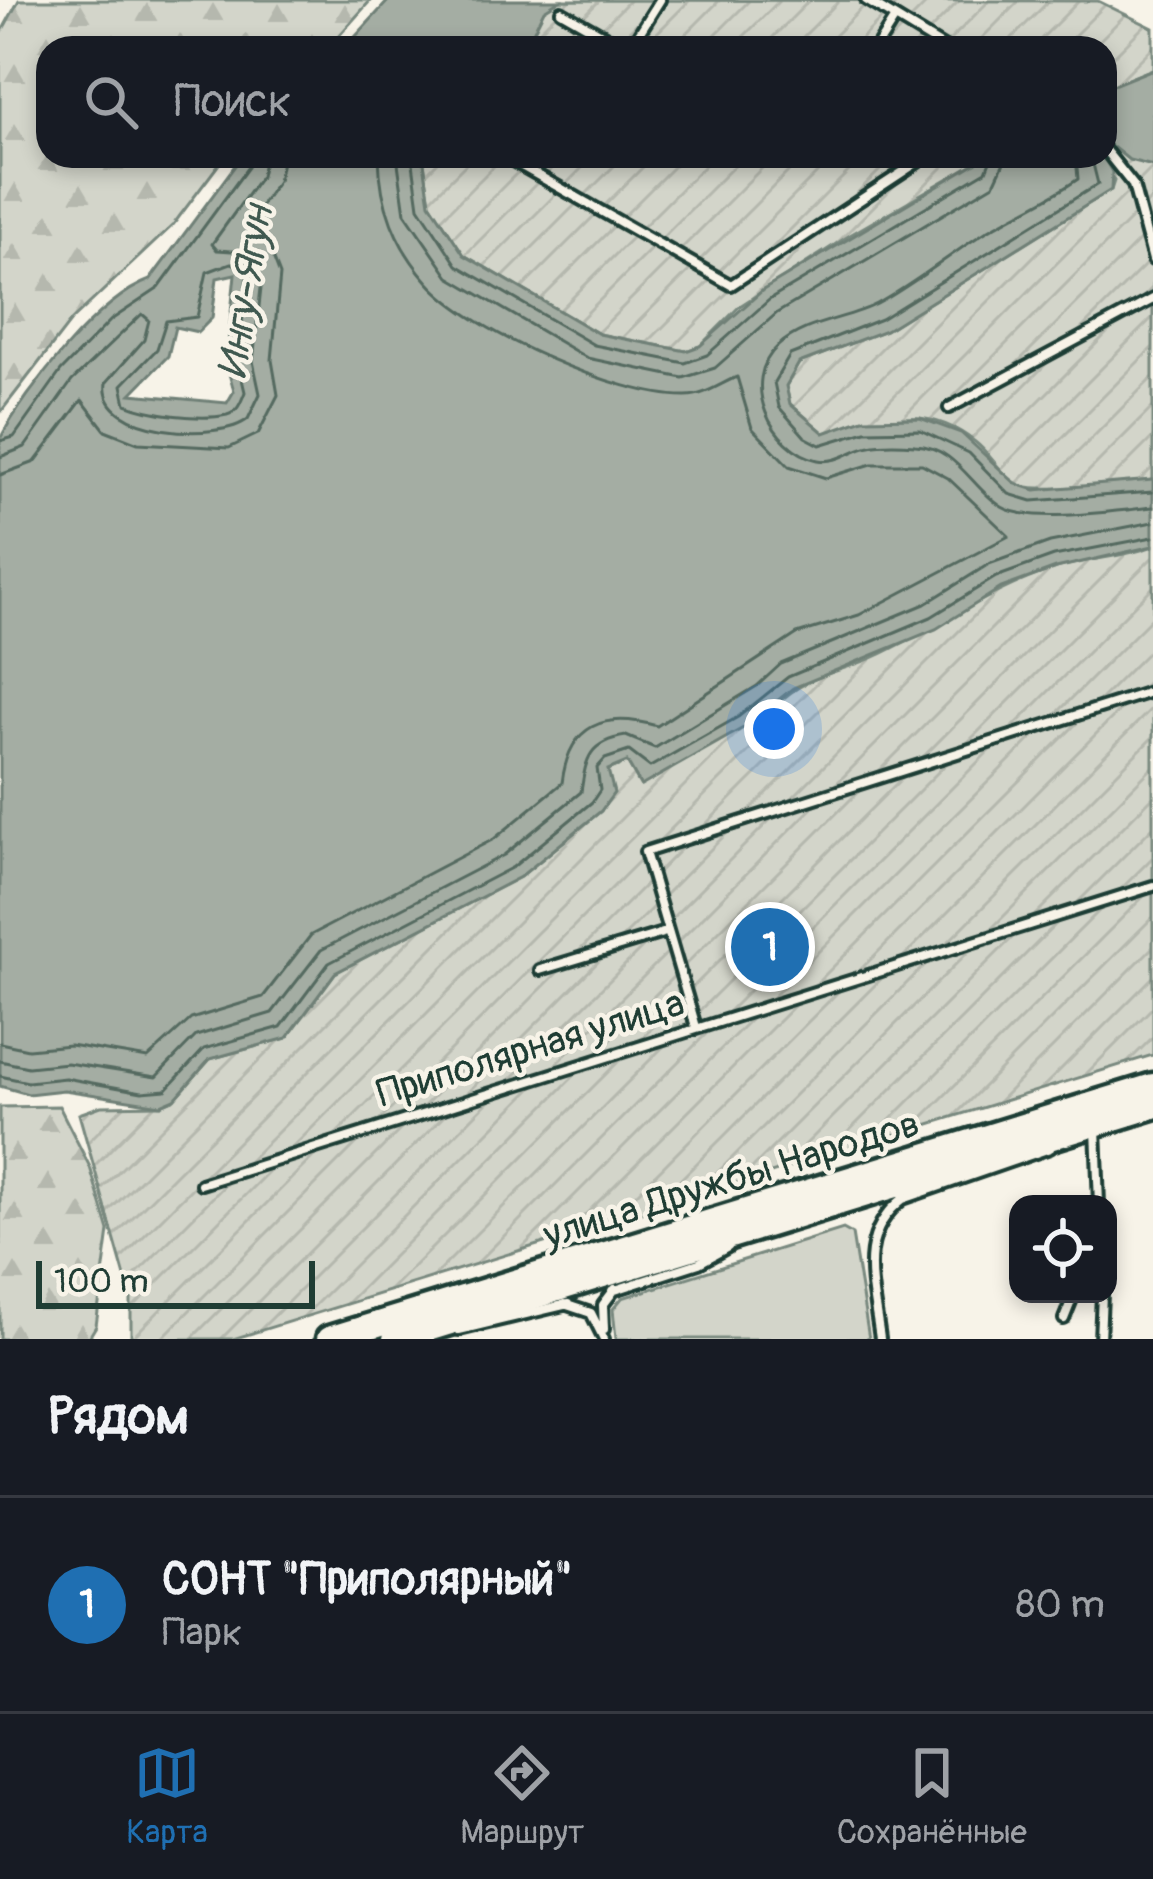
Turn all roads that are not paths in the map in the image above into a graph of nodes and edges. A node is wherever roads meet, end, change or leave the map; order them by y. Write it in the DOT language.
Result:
graph roads {
  1 [pos="660,0"];
  2 [pos="866,0"];
  3 [pos="561,11"];
  4 [pos="895,18"];
  5 [pos="606,36"];
  6 [pos="636,36"];
  7 [pos="884,36"];
  8 [pos="925,36"];
  9 [pos="1117,165"];
  10 [pos="525,168"];
  11 [pos="908,168"];
  12 [pos="1153,260"];
  13 [pos="1153,299"];
  14 [pos="949,408"];
  15 [pos="1153,691"];
  16 [pos="1153,886"];
  17 [pos="666,932"];
  18 [pos="540,970"];
  19 [pos="695,1027"];
  20 [pos="1153,1086"];
  21 [pos="1153,1106"];
  22 [pos="1096,1123"];
  23 [pos="945,1170"];
  24 [pos="201,1184"];
  25 [pos="1099,1195"];
  26 [pos="903,1199"];
  27 [pos="762,1226"];
  28 [pos="661,1257"];
  29 [pos="613,1291"];
  30 [pos="1070,1303"];
  31 [pos="1102,1303"];
  32 [pos="568,1304"];
  33 [pos="497,1308"];
  34 [pos="1064,1319"];
  35 [pos="403,1337"];
  36 [pos="329,1339"];
  37 [pos="605,1339"];
  38 [pos="880,1339"];
  39 [pos="1100,1339"];
  1 -- 6 [label="lane"];
  2 -- 4 [label="lane"];
  3 -- 5 [label="lane"];
  4 -- 7 [label="lane"];
  4 -- 8 [label="lane"];
  9 -- 12 [label="lane"];
  10 -- 11 [label="lane"];
  13 -- 14 [label="lane"];
  15 -- 17 [label="lane"];
  16 -- 19 [label="lane, Приполярная улица"];
  17 -- 18 [label="lane"];
  17 -- 19 [label="lane"];
  19 -- 24 [label="lane, Приполярная улица"];
  20 -- 36 [label="main road, улица Дружбы Народов"];
  21 -- 22 [label="main road, улица Дружбы Народов"];
  22 -- 23 [label="main road, улица Дружбы Народов"];
  22 -- 25 [label="lane"];
  22 -- 26 [label="lane"];
  23 -- 26 [label="lane"];
  23 -- 27 [label="main road, улица Дружбы Народов"];
  26 -- 38 [label="lane"];
  27 -- 28 [label="main road, улица Дружбы Народов"];
  27 -- 29 [label="lane"];
  28 -- 29 [label="lane"];
  28 -- 33 [label="main road, улица Дружбы Народов"];
  29 -- 37 [label="lane"];
  30 -- 34 [label="lane"];
  31 -- 39 [label="lane"];
  32 -- 33 [label="lane"];
  32 -- 35 [label="lane"];
  32 -- 37 [label="lane"];
  33 -- 35 [label="main road, улица Дружбы Народов"];
}
